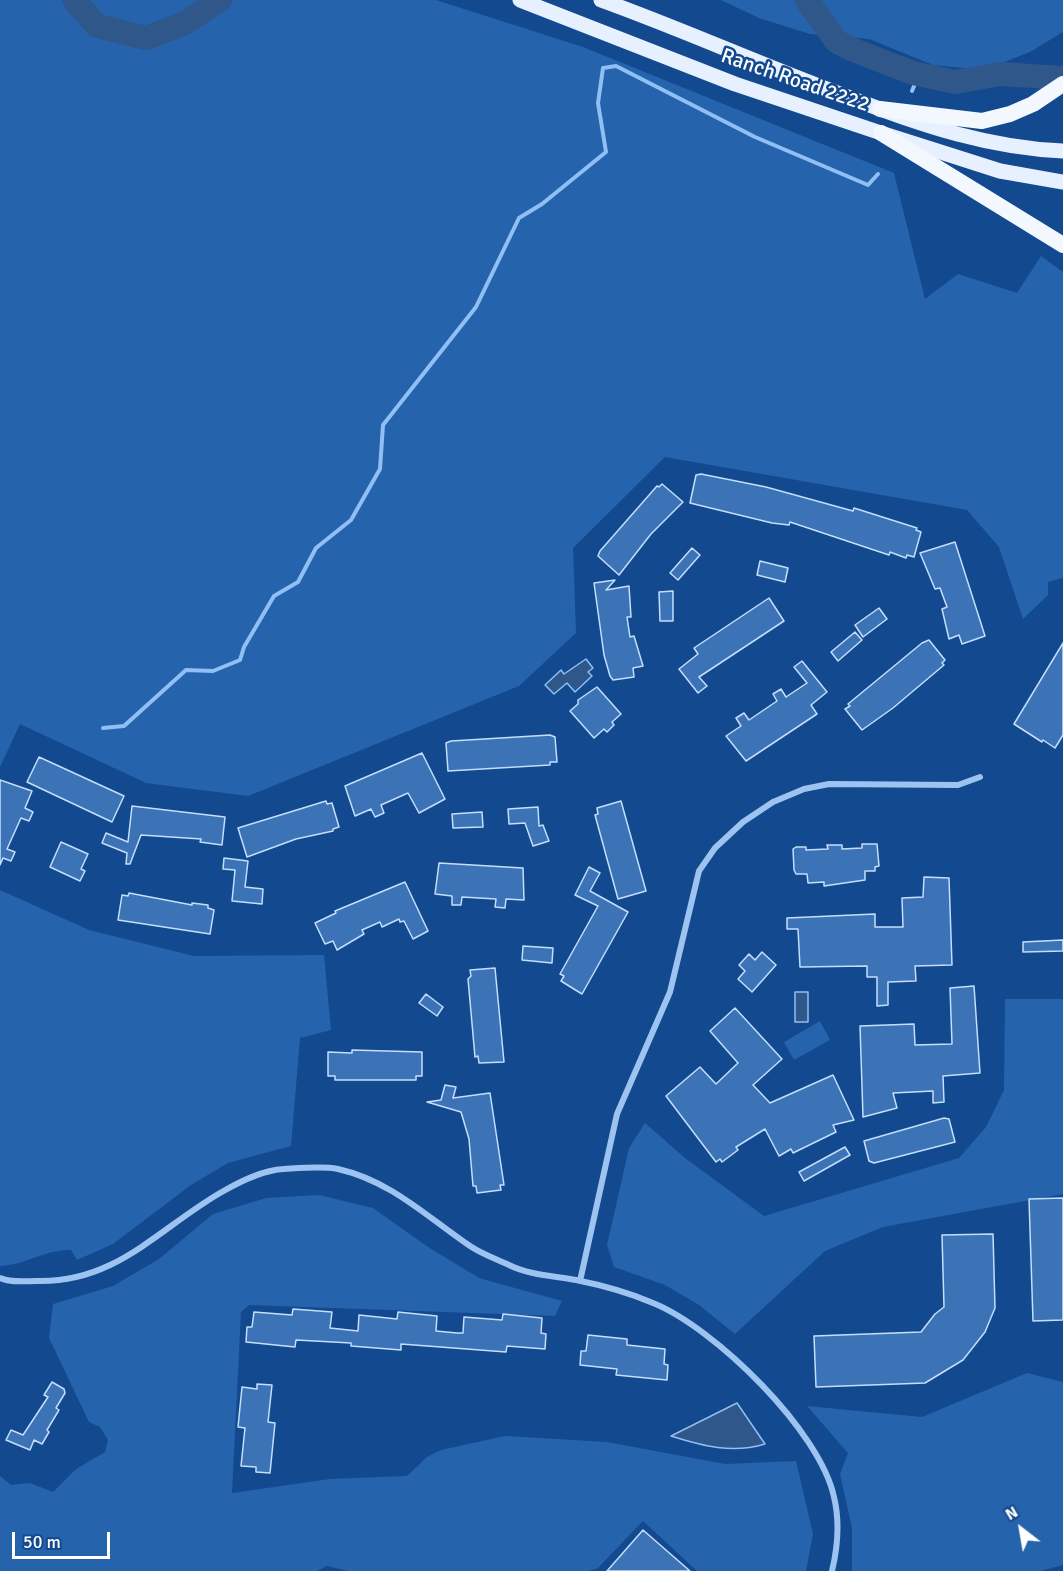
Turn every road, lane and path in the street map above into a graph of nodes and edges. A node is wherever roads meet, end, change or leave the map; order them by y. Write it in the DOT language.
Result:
graph roads {
  1 [pos="520,0"];
  2 [pos="601,0"];
  3 [pos="1063,84"];
  4 [pos="880,110"];
  5 [pos="881,133"];
  6 [pos="1063,151"];
  7 [pos="1063,182"];
  8 [pos="1063,245"];
  9 [pos="980,777"];
  10 [pos="0,1278"];
  11 [pos="580,1281"];
  12 [pos="832,1571"];
  1 -- 5 [label="main road, Ranch Road 2222"];
  2 -- 4 [label="main road, Ranch Road 2222"];
  3 -- 4 [label="highway"];
  4 -- 6 [label="main road, Ranch Road 2222"];
  5 -- 7 [label="main road, Ranch Road 2222"];
  5 -- 8 [label="highway"];
  9 -- 11 [label="street"];
  10 -- 11 [label="street"];
  11 -- 12 [label="street"];
}
